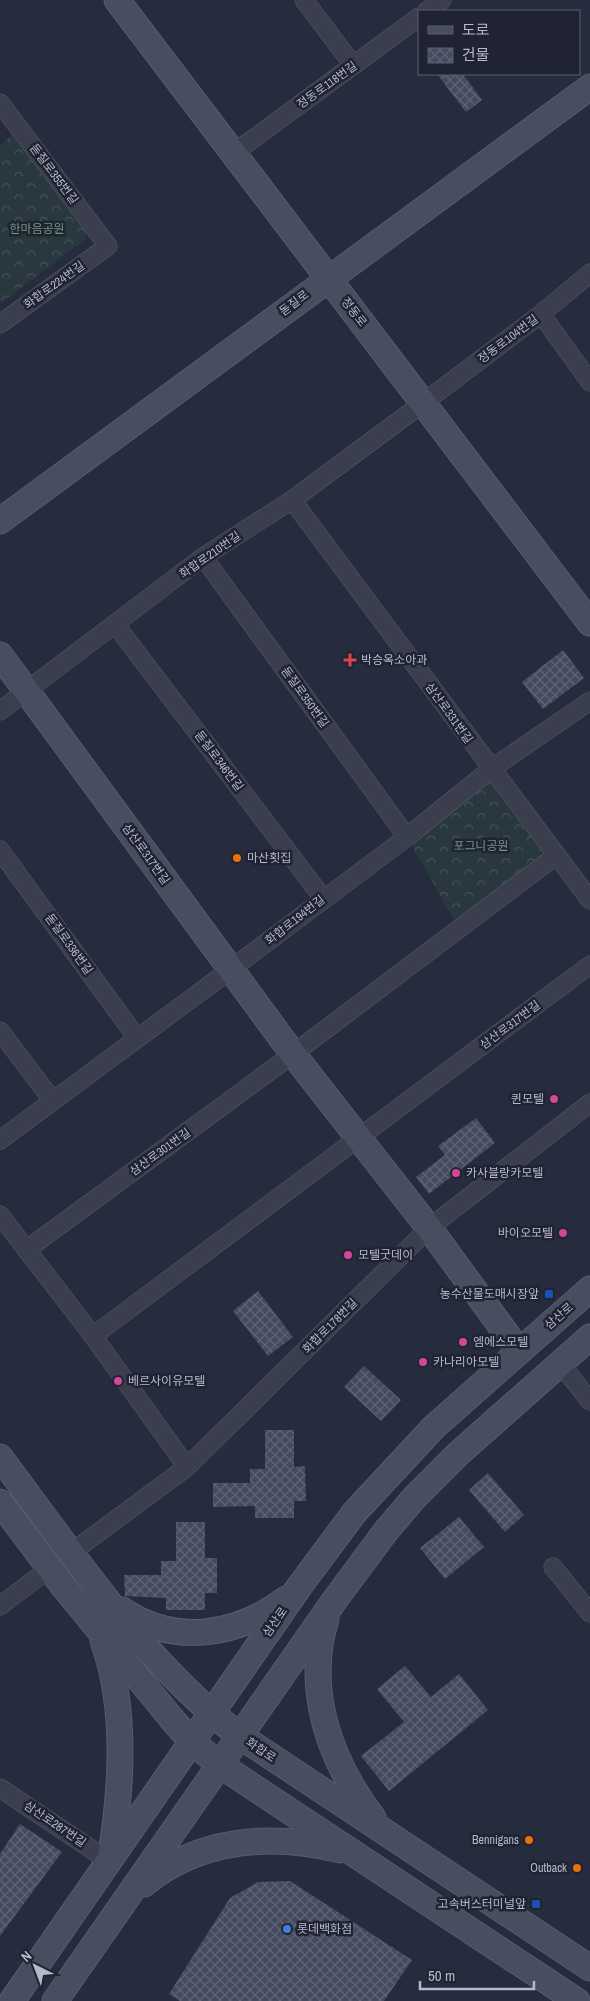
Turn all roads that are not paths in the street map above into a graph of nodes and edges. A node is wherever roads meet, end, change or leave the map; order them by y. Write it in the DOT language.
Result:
graph roads {
  1 [pos="117,0"];
  2 [pos="304,0"];
  3 [pos="442,0"];
  4 [pos="428,10"];
  5 [pos="418,18"];
  6 [pos="353,65"];
  7 [pos="590,87"];
  8 [pos="0,103"];
  9 [pos="234,153"];
  10 [pos="108,246"];
  11 [pos="590,273"];
  12 [pos="328,278"];
  13 [pos="542,314"];
  14 [pos="0,324"];
  15 [pos="590,382"];
  16 [pos="423,402"];
  17 [pos="292,500"];
  18 [pos="0,521"];
  19 [pos="204,557"];
  20 [pos="590,623"];
  21 [pos="115,624"];
  22 [pos="0,655"];
  23 [pos="27,691"];
  24 [pos="590,701"];
  25 [pos="0,711"];
  26 [pos="491,769"];
  27 [pos="407,837"];
  28 [pos="0,850"];
  29 [pos="557,854"];
  30 [pos="323,898"];
  31 [pos="590,900"];
  32 [pos="590,965"];
  33 [pos="230,970"];
  34 [pos="0,1031"];
  35 [pos="137,1038"];
  36 [pos="293,1054"];
  37 [pos="53,1101"];
  38 [pos="590,1103"];
  39 [pos="357,1138"];
  40 [pos="0,1140"];
  41 [pos="0,1215"];
  42 [pos="428,1228"];
  43 [pos="26,1250"];
  44 [pos="590,1289"];
  45 [pos="93,1336"];
  46 [pos="590,1337"];
  47 [pos="519,1351"];
  48 [pos="560,1363"];
  49 [pos="590,1402"];
  50 [pos="0,1457"];
  51 [pos="187,1467"];
  52 [pos="0,1502"];
  53 [pos="72,1552"];
  54 [pos="553,1567"];
  55 [pos="50,1568"];
  56 [pos="300,1587"];
  57 [pos="108,1599"];
  58 [pos="334,1601"];
  59 [pos="0,1606"];
  60 [pos="590,1613"];
  61 [pos="98,1630"];
  62 [pos="211,1714"];
  63 [pos="240,1736"];
  64 [pos="192,1742"];
  65 [pos="220,1765"];
  66 [pos="0,1788"];
  67 [pos="388,1834"];
  68 [pos="354,1854"];
  69 [pos="109,1862"];
  70 [pos="124,1902"];
  71 [pos="590,1968"];
  72 [pos="12,2001"];
  73 [pos="55,2001"];
  74 [pos="577,2001"];
  1 -- 9 [label="main road, 정동로"];
  2 -- 6 [label="street"];
  3 -- 4 [label="street"];
  5 -- 6 [label="street, 정동로118번길"];
  6 -- 9 [label="street, 정동로118번길"];
  7 -- 12 [label="main road, 돋질로"];
  8 -- 10 [label="street, 돋질로355번길"];
  9 -- 12 [label="main road, 정동로"];
  10 -- 14 [label="street, 화합로224번길"];
  11 -- 13 [label="street, 정동로104번길"];
  12 -- 16 [label="main road, 정동로"];
  12 -- 18 [label="main road, 돋질로"];
  13 -- 15 [label="street"];
  13 -- 16 [label="street, 정동로104번길"];
  16 -- 17 [label="street, 화합로210번길"];
  16 -- 20 [label="main road, 정동로"];
  17 -- 19 [label="street, 화합로210번길"];
  17 -- 26 [label="street, 삼산로331번길"];
  19 -- 21 [label="street, 화합로210번길"];
  19 -- 27 [label="street, 돋질로350번길"];
  21 -- 23 [label="street, 화합로210번길"];
  21 -- 30 [label="street, 돋질로346번길"];
  22 -- 23 [label="main road, 삼산로317번길"];
  23 -- 25 [label="street, 화합로210번길"];
  23 -- 33 [label="main road, 삼산로317번길"];
  24 -- 26 [label="street, 화합로194번길"];
  26 -- 27 [label="street, 화합로194번길"];
  26 -- 29 [label="street, 삼산로331번길"];
  27 -- 30 [label="street, 화합로194번길"];
  28 -- 35 [label="street, 돋질로336번길"];
  29 -- 31 [label="street, 삼산로331번길"];
  29 -- 36 [label="street"];
  30 -- 33 [label="street, 화합로194번길"];
  32 -- 39 [label="street, 삼산로317번길"];
  33 -- 35 [label="street, 화합로194번길"];
  33 -- 36 [label="main road, 삼산로317번길"];
  34 -- 37 [label="street"];
  35 -- 37 [label="street, 화합로194번길"];
  36 -- 39 [label="main road, 삼산로317번길"];
  36 -- 43 [label="street, 삼산로301번길"];
  37 -- 40 [label="street, 화합로194번길"];
  38 -- 42 [label="street, 화합로178번길"];
  39 -- 42 [label="main road, 삼산로317번길"];
  39 -- 45 [label="street"];
  41 -- 43 [label="street"];
  42 -- 47 [label="main road, 삼산로317번길"];
  42 -- 51 [label="street, 화합로178번길"];
  43 -- 45 [label="street"];
  44 -- 47 [label="main road, 삼산로"];
  45 -- 51 [label="street"];
  46 -- 48 [label="main road"];
  47 -- 56 [label="main road, 삼산로"];
  48 -- 49 [label="street"];
  48 -- 58 [label="main road"];
  50 -- 53 [label="main road, 화합로"];
  51 -- 53 [label="street, 화합로178번길"];
  52 -- 55 [label="main road"];
  53 -- 57 [label="main road, 화합로"];
  54 -- 60 [label="street"];
  55 -- 59 [label="street"];
  55 -- 61 [label="main road"];
  56 -- 57 [label="main road"];
  56 -- 62 [label="main road, 삼산로"];
  57 -- 62 [label="main road, 화합로"];
  58 -- 63 [label="main road"];
  58 -- 67 [label="main road"];
  61 -- 64 [label="main road"];
  61 -- 69 [label="main road"];
  62 -- 63 [label="main road, 화합로"];
  62 -- 64 [label="main road, 삼산로"];
  63 -- 65 [label="main road"];
  63 -- 67 [label="main road, 화합로"];
  64 -- 65 [label="main road"];
  64 -- 69 [label="main road, 삼산로"];
  65 -- 68 [label="main road"];
  65 -- 70 [label="main road"];
  66 -- 69 [label="street, 삼산로287번길"];
  67 -- 71 [label="main road, 화합로"];
  68 -- 70 [label="main road"];
  68 -- 74 [label="main road"];
  69 -- 72 [label="main road, 삼산로"];
  70 -- 73 [label="main road"];
}
